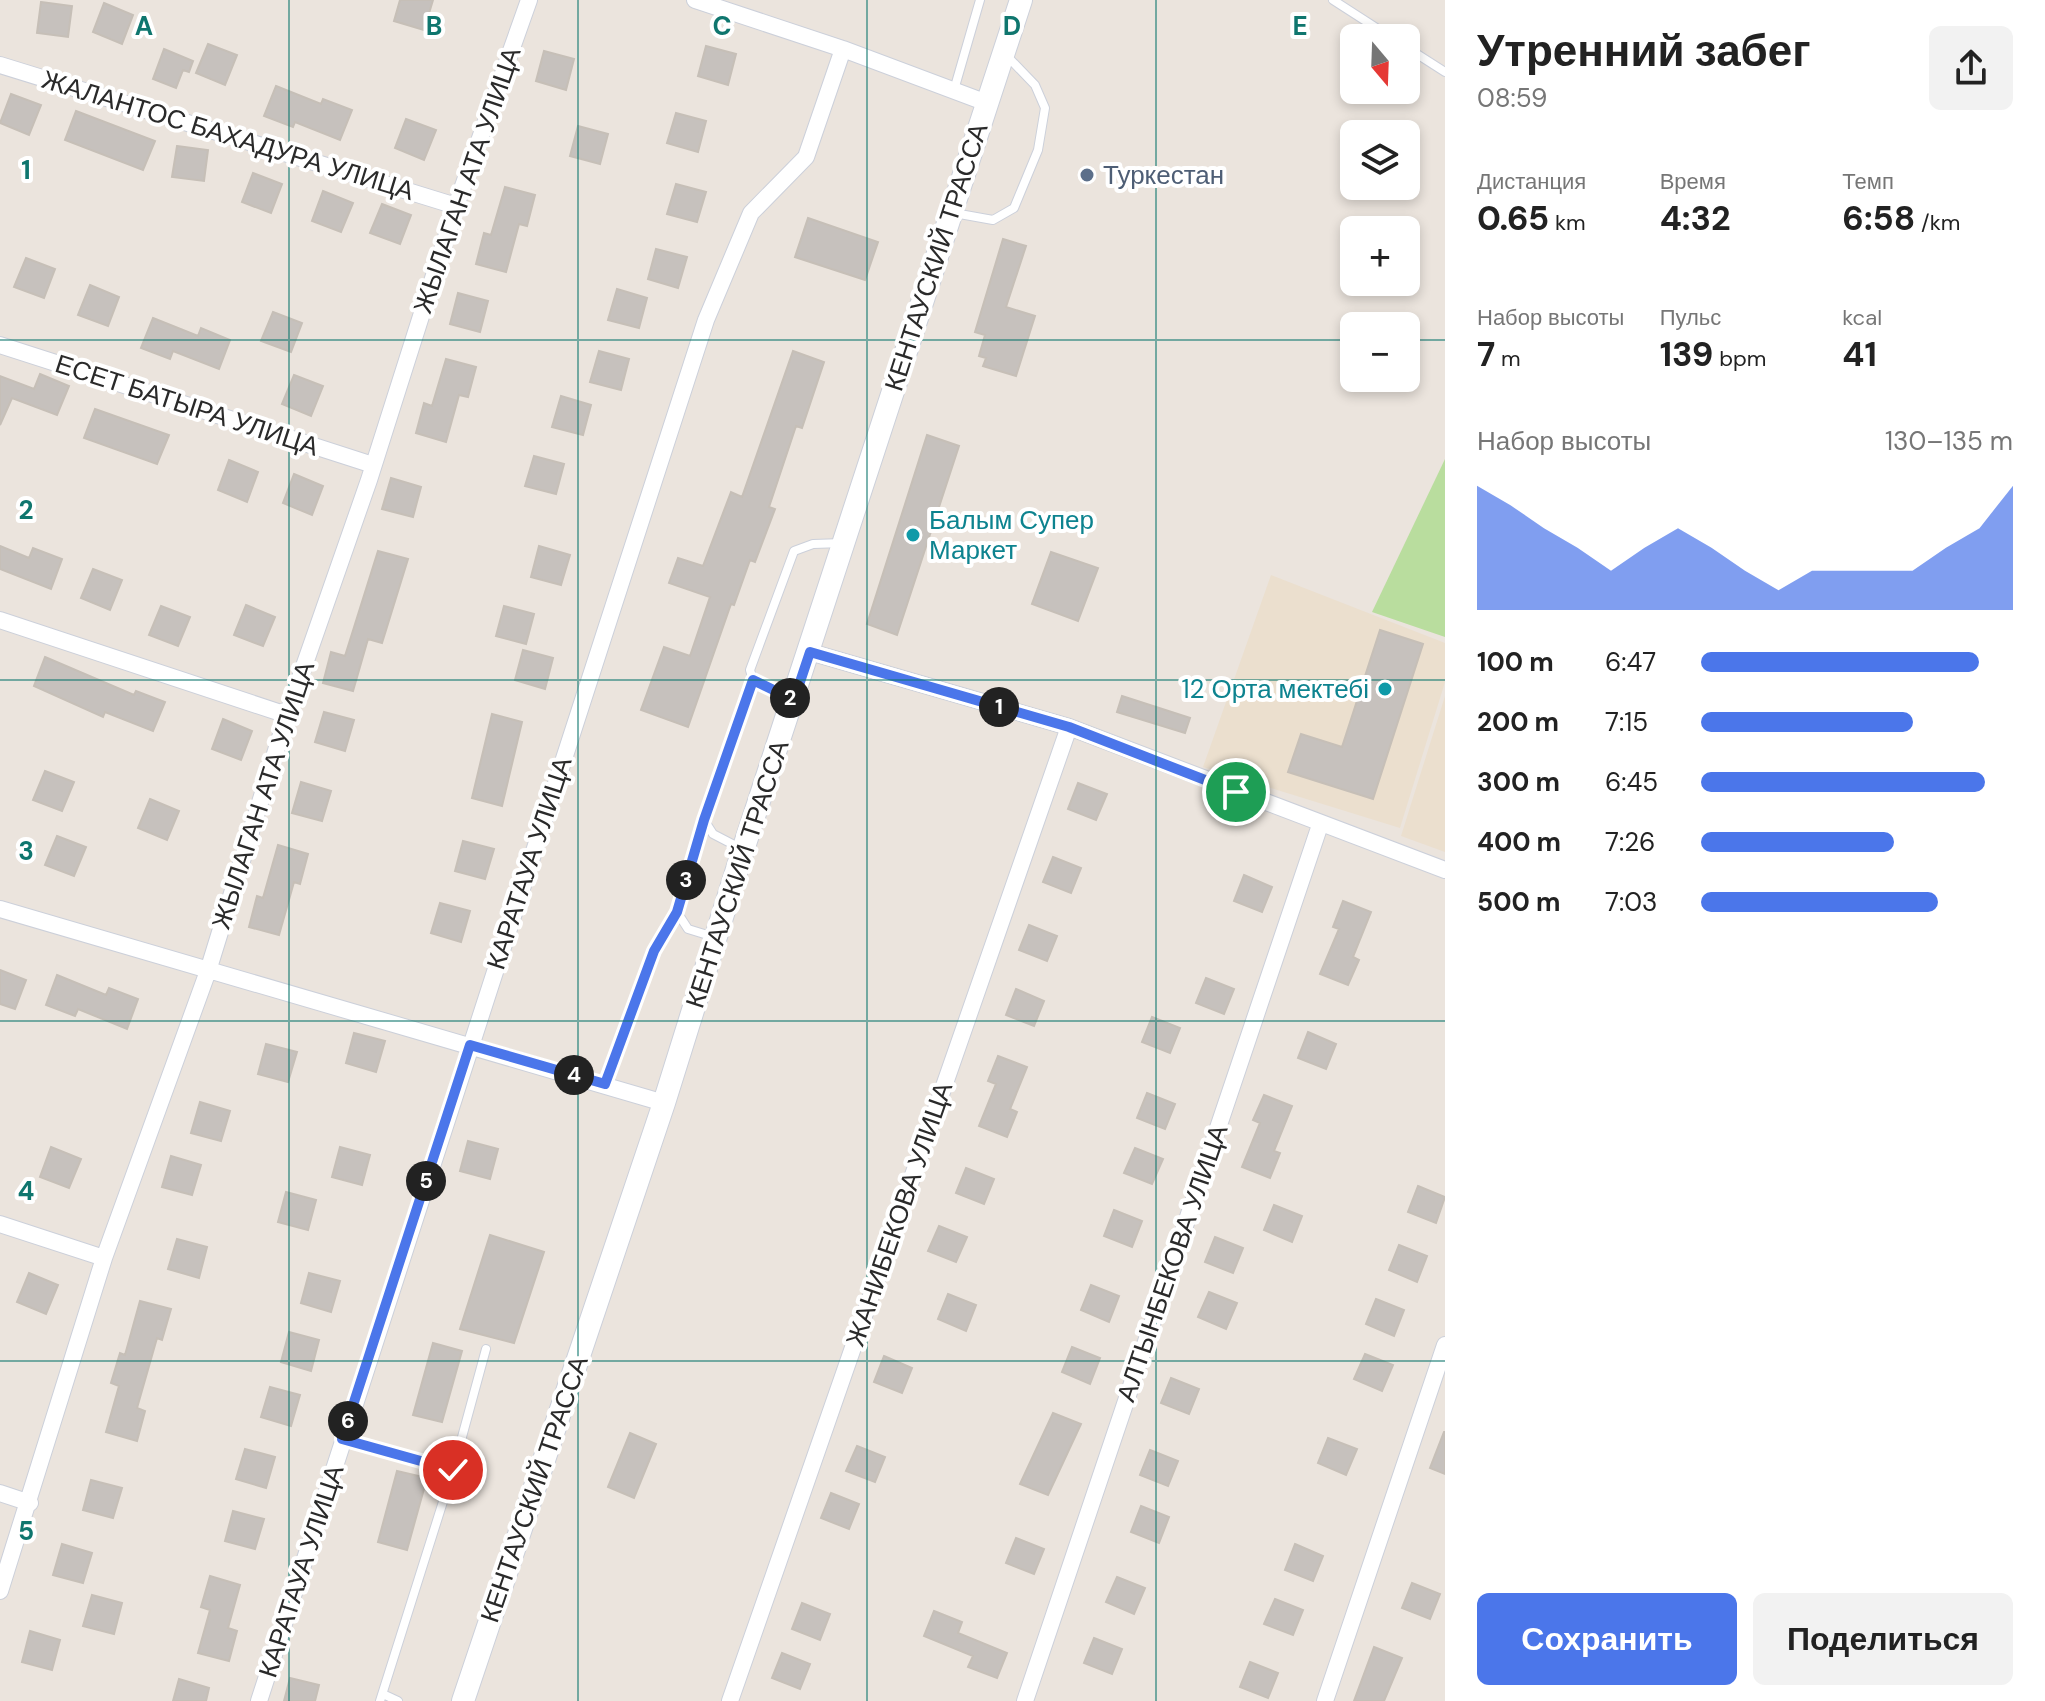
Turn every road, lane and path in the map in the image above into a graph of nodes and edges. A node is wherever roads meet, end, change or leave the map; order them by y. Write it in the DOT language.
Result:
graph roads {
  1 [pos="529,0"];
  2 [pos="695,0"];
  3 [pos="980,0"];
  4 [pos="1021,0"];
  5 [pos="1333,0"];
  6 [pos="1370,24"];
  7 [pos="843,49"];
  8 [pos="1004,52"];
  9 [pos="1420,56"];
  10 [pos="0,65"];
  11 [pos="1445,72"];
  12 [pos="954,90"];
  13 [pos="987,103"];
  14 [pos="456,206"];
  15 [pos="951,213"];
  16 [pos="0,345"];
  17 [pos="373,465"];
  18 [pos="843,543"];
  19 [pos="0,620"];
  20 [pos="810,652"];
  21 [pos="753,680"];
  22 [pos="794,700"];
  23 [pos="287,715"];
  24 [pos="1069,727"];
  25 [pos="704,820"];
  26 [pos="1320,825"];
  27 [pos="743,850"];
  28 [pos="1445,870"];
  29 [pos="0,909"];
  30 [pos="677,912"];
  31 [pos="715,937"];
  32 [pos="208,971"];
  33 [pos="470,1045"];
  34 [pos="605,1084"];
  35 [pos="664,1103"];
  36 [pos="0,1224"];
  37 [pos="104,1258"];
  38 [pos="1445,1345"];
  39 [pos="486,1349"];
  40 [pos="342,1439"];
  41 [pos="453,1470"];
  42 [pos="0,1493"];
  43 [pos="30,1503"];
  44 [pos="0,1591"];
  45 [pos="382,1697"];
  46 [pos="259,1701"];
  47 [pos="398,1701"];
  48 [pos="463,1701"];
  49 [pos="730,1701"];
  50 [pos="1025,1701"];
  51 [pos="1325,1701"];
  1 -- 14 [label="street, ЖЫЛАГАН АТА УЛИЦА"];
  2 -- 7 [label="street"];
  3 -- 12 [label="lane"];
  4 -- 8 [label="main road, КЕНТАУСКИЙ ТРАССА"];
  5 -- 6 [label="lane"];
  7 -- 12 [label="street"];
  7 -- 33 [label="street, КАРАТАУА УЛИЦА"];
  8 -- 13 [label="main road, КЕНТАУСКИЙ ТРАССА"];
  8 -- 15 [label="lane"];
  9 -- 11 [label="lane"];
  10 -- 14 [label="street, ЖАЛАНТОС БАХАДУРА УЛИЦА"];
  12 -- 13 [label="street"];
  13 -- 15 [label="main road, КЕНТАУСКИЙ ТРАССА"];
  14 -- 17 [label="street, ЖЫЛАГАН АТА УЛИЦА"];
  15 -- 18 [label="main road, КЕНТАУСКИЙ ТРАССА"];
  16 -- 17 [label="street, ЕСЕТ БАТЫРА УЛИЦА"];
  17 -- 23 [label="street, ЖЫЛАГАН АТА УЛИЦА"];
  18 -- 20 [label="main road, КЕНТАУСКИЙ ТРАССА"];
  18 -- 21 [label="lane"];
  19 -- 23 [label="street"];
  20 -- 22 [label="main road, КЕНТАУСКИЙ ТРАССА"];
  20 -- 24 [label="street"];
  21 -- 22 [label="lane"];
  21 -- 25 [label="lane"];
  22 -- 27 [label="main road, КЕНТАУСКИЙ ТРАССА"];
  23 -- 32 [label="street, ЖЫЛАГАН АТА УЛИЦА"];
  24 -- 26 [label="street"];
  24 -- 49 [label="street, ЖАНИБЕКОВА УЛИЦА"];
  25 -- 27 [label="lane"];
  25 -- 30 [label="lane"];
  26 -- 28 [label="street"];
  26 -- 50 [label="street, АЛТЫНБЕКОВА УЛИЦА"];
  27 -- 31 [label="main road, КЕНТАУСКИЙ ТРАССА"];
  29 -- 32 [label="street"];
  30 -- 31 [label="lane"];
  30 -- 34 [label="lane"];
  31 -- 35 [label="main road, КЕНТАУСКИЙ ТРАССА"];
  32 -- 33 [label="street"];
  32 -- 37 [label="street, ЖЫЛАГАН АТА УЛИЦА"];
  33 -- 34 [label="street"];
  33 -- 40 [label="street, КАРАТАУА УЛИЦА"];
  34 -- 35 [label="street"];
  35 -- 48 [label="main road, КЕНТАУСКИЙ ТРАССА"];
  36 -- 37 [label="street"];
  37 -- 43 [label="street, ЖЫЛАГАН АТА УЛИЦА"];
  38 -- 51 [label="street"];
  39 -- 41 [label="lane"];
  40 -- 41 [label="lane"];
  40 -- 46 [label="street, КАРАТАУА УЛИЦА"];
  41 -- 45 [label="lane"];
  42 -- 43 [label="street"];
  43 -- 44 [label="street, ЖЫЛАГАН АТА УЛИЦА"];
  45 -- 47 [label="lane"];
}
